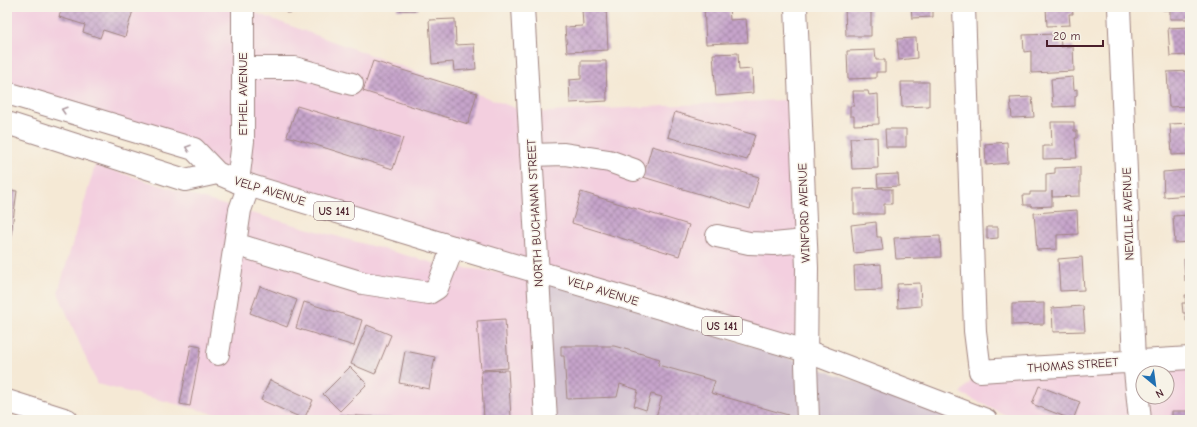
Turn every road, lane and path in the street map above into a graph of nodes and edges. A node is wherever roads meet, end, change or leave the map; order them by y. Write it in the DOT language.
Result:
graph roads {
  1 [pos="243,7"];
  2 [pos="523,7"];
  3 [pos="796,7"];
  4 [pos="964,7"];
  5 [pos="1119,7"];
  6 [pos="243,68"];
  7 [pos="352,84"];
  8 [pos="7,93"];
  9 [pos="7,123"];
  10 [pos="531,156"];
  11 [pos="634,170"];
  12 [pos="217,173"];
  13 [pos="244,184"];
  14 [pos="718,236"];
  15 [pos="805,241"];
  16 [pos="235,244"];
  17 [pos="453,247"];
  18 [pos="537,271"];
  19 [pos="806,351"];
  20 [pos="218,354"];
  21 [pos="1190,358"];
  22 [pos="1134,361"];
  23 [pos="7,402"];
  24 [pos="67,420"];
  25 [pos="546,420"];
  26 [pos="808,420"];
  27 [pos="986,420"];
  28 [pos="1140,420"];
  1 -- 6 [label="street, ETHEL AVENUE"];
  2 -- 10 [label="street, NORTH BUCHANAN STREET"];
  3 -- 15 [label="street, WINFORD AVENUE"];
  4 -- 22 [label="street, THOMAS STREET"];
  5 -- 22 [label="street, NEVILLE AVENUE"];
  6 -- 7 [label="street"];
  6 -- 13 [label="street, ETHEL AVENUE"];
  12 -- 8 [label="street, VELP AVENUE / US 141, one-way"];
  9 -- 12 [label="street"];
  10 -- 11 [label="street"];
  10 -- 18 [label="street, NORTH BUCHANAN STREET"];
  12 -- 13 [label="street, VELP AVENUE / US 141"];
  13 -- 16 [label="street, ETHEL AVENUE"];
  13 -- 17 [label="street, VELP AVENUE / US 141"];
  14 -- 15 [label="street"];
  15 -- 19 [label="street, WINFORD AVENUE"];
  16 -- 17 [label="street"];
  16 -- 20 [label="street, ETHEL AVENUE"];
  17 -- 18 [label="street, VELP AVENUE / US 141"];
  18 -- 19 [label="street, VELP AVENUE / US 141"];
  18 -- 25 [label="street, NORTH BUCHANAN STREET"];
  19 -- 26 [label="street, WINFORD AVENUE"];
  19 -- 27 [label="street, VELP AVENUE / US 141"];
  21 -- 22 [label="street, THOMAS STREET"];
  22 -- 28 [label="street, NEVILLE AVENUE"];
  23 -- 24 [label="street"];
}
